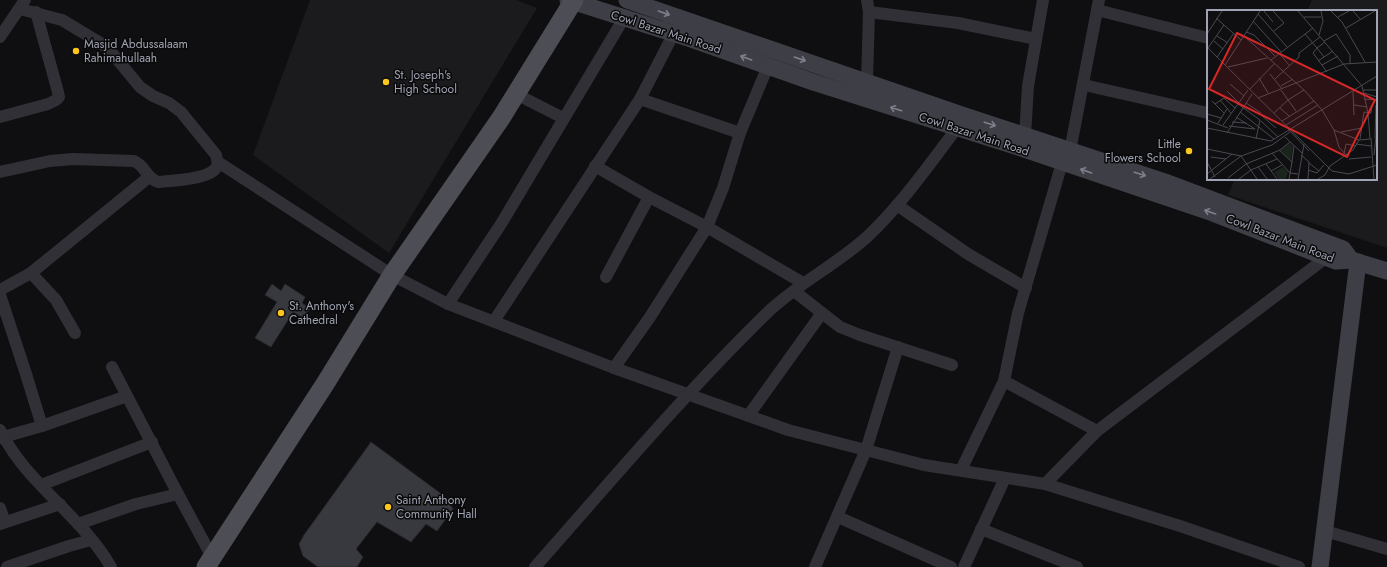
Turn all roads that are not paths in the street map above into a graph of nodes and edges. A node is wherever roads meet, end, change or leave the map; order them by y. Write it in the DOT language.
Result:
graph roads {
  1 [pos="627,0"];
  2 [pos="1043,0"];
  3 [pos="572,1"];
  4 [pos="22,4"];
  5 [pos="1098,5"];
  6 [pos="868,6"];
  7 [pos="36,12"];
  8 [pos="624,18"];
  9 [pos="1,30"];
  10 [pos="674,33"];
  11 [pos="1036,38"];
  12 [pos="1207,38"];
  13 [pos="768,66"];
  14 [pos="867,82"];
  15 [pos="1084,85"];
  16 [pos="516,94"];
  17 [pos="640,99"];
  18 [pos="1207,113"];
  19 [pos="0,117"];
  20 [pos="564,118"];
  21 [pos="960,122"];
  22 [pos="740,133"];
  23 [pos="1025,136"];
  24 [pos="1066,157"];
  25 [pos="218,162"];
  26 [pos="595,166"];
  27 [pos="0,172"];
  28 [pos="149,177"];
  29 [pos="649,197"];
  30 [pos="896,205"];
  31 [pos="707,227"];
  32 [pos="1326,257"];
  33 [pos="1355,261"];
  34 [pos="1387,271"];
  35 [pos="31,273"];
  36 [pos="392,276"];
  37 [pos="606,277"];
  38 [pos="804,283"];
  39 [pos="1026,288"];
  40 [pos="0,290"];
  41 [pos="794,291"];
  42 [pos="0,295"];
  43 [pos="448,304"];
  44 [pos="822,313"];
  45 [pos="494,321"];
  46 [pos="75,333"];
  47 [pos="898,347"];
  48 [pos="952,365"];
  49 [pos="112,366"];
  50 [pos="614,368"];
  51 [pos="1004,381"];
  52 [pos="688,395"];
  53 [pos="128,396"];
  54 [pos="748,416"];
  55 [pos="42,426"];
  56 [pos="1097,431"];
  57 [pos="1,435"];
  58 [pos="152,442"];
  59 [pos="866,450"];
  60 [pos="961,470"];
  61 [pos="1005,478"];
  62 [pos="1045,484"];
  63 [pos="41,485"];
  64 [pos="178,494"];
  65 [pos="60,504"];
  66 [pos="0,508"];
  67 [pos="838,517"];
  68 [pos="2,523"];
  69 [pos="78,524"];
  70 [pos="982,529"];
  71 [pos="1325,531"];
  72 [pos="91,540"];
  73 [pos="1387,549"];
  74 [pos="209,562"];
  75 [pos="7,567"];
  76 [pos="111,567"];
  77 [pos="535,567"];
  78 [pos="815,567"];
  79 [pos="951,567"];
  80 [pos="964,567"];
  81 [pos="1077,567"];
  82 [pos="1298,567"];
  83 [pos="1320,567"];
  1 -- 14 [label="street, Cowl Bazar Main Road, one-way"];
  2 -- 11 [label="street"];
  3 -- 8 [label="street, Cowl Bazar Main Road"];
  3 -- 16 [label="main road"];
  4 -- 7 [label="street"];
  4 -- 9 [label="street"];
  5 -- 12 [label="street"];
  5 -- 15 [label="street"];
  6 -- 11 [label="street"];
  6 -- 14 [label="street"];
  7 -- 19 [label="street"];
  7 -- 25 [label="street"];
  8 -- 10 [label="street, Cowl Bazar Main Road"];
  8 -- 20 [label="street"];
  13 -- 10 [label="street, Cowl Bazar Main Road, one-way"];
  10 -- 17 [label="street"];
  11 -- 23 [label="street"];
  21 -- 13 [label="street, Cowl Bazar Main Road, one-way"];
  13 -- 22 [label="street"];
  14 -- 21 [label="street, Cowl Bazar Main Road"];
  15 -- 18 [label="street"];
  15 -- 24 [label="street"];
  16 -- 20 [label="street"];
  16 -- 36 [label="main road"];
  17 -- 22 [label="street"];
  17 -- 26 [label="street"];
  20 -- 43 [label="street"];
  21 -- 23 [label="street, Cowl Bazar Main Road, one-way"];
  21 -- 24 [label="street, Cowl Bazar Main Road"];
  21 -- 30 [label="street"];
  22 -- 31 [label="street"];
  23 -- 24 [label="street, Cowl Bazar Main Road"];
  32 -- 24 [label="street, Cowl Bazar Main Road, one-way"];
  24 -- 33 [label="street, Cowl Bazar Main Road, one-way"];
  24 -- 39 [label="street"];
  25 -- 28 [label="street"];
  25 -- 36 [label="street"];
  26 -- 29 [label="street"];
  26 -- 45 [label="street"];
  27 -- 28 [label="street"];
  28 -- 35 [label="street"];
  29 -- 31 [label="street"];
  29 -- 37 [label="street"];
  30 -- 38 [label="street"];
  30 -- 39 [label="street"];
  31 -- 38 [label="street"];
  31 -- 50 [label="street"];
  32 -- 33 [label="street, Cowl Bazar Main Road"];
  32 -- 56 [label="street"];
  33 -- 34 [label="street"];
  33 -- 71 [label="street"];
  35 -- 40 [label="street"];
  35 -- 46 [label="street"];
  36 -- 43 [label="street"];
  36 -- 74 [label="main road"];
  38 -- 41 [label="street"];
  39 -- 51 [label="street"];
  41 -- 44 [label="street"];
  41 -- 52 [label="street"];
  42 -- 55 [label="street"];
  43 -- 45 [label="street"];
  44 -- 47 [label="street"];
  44 -- 54 [label="street"];
  45 -- 50 [label="street"];
  47 -- 48 [label="street"];
  47 -- 59 [label="street"];
  49 -- 53 [label="street"];
  50 -- 52 [label="street"];
  51 -- 56 [label="street"];
  51 -- 60 [label="street"];
  52 -- 54 [label="street"];
  52 -- 77 [label="street"];
  53 -- 55 [label="street"];
  53 -- 58 [label="street"];
  54 -- 59 [label="street"];
  55 -- 57 [label="street"];
  56 -- 62 [label="street"];
  57 -- 63 [label="street"];
  58 -- 63 [label="street"];
  58 -- 64 [label="street"];
  59 -- 60 [label="street"];
  59 -- 67 [label="street"];
  60 -- 61 [label="street"];
  61 -- 62 [label="street"];
  61 -- 70 [label="street"];
  62 -- 82 [label="street"];
  63 -- 65 [label="street"];
  64 -- 69 [label="street"];
  64 -- 74 [label="street"];
  65 -- 68 [label="street"];
  65 -- 69 [label="street"];
  66 -- 68 [label="street"];
  67 -- 78 [label="street"];
  67 -- 79 [label="street"];
  69 -- 72 [label="street"];
  70 -- 80 [label="street"];
  70 -- 81 [label="street"];
  71 -- 73 [label="street"];
  71 -- 83 [label="street"];
  72 -- 75 [label="street"];
  72 -- 76 [label="street"];
}
